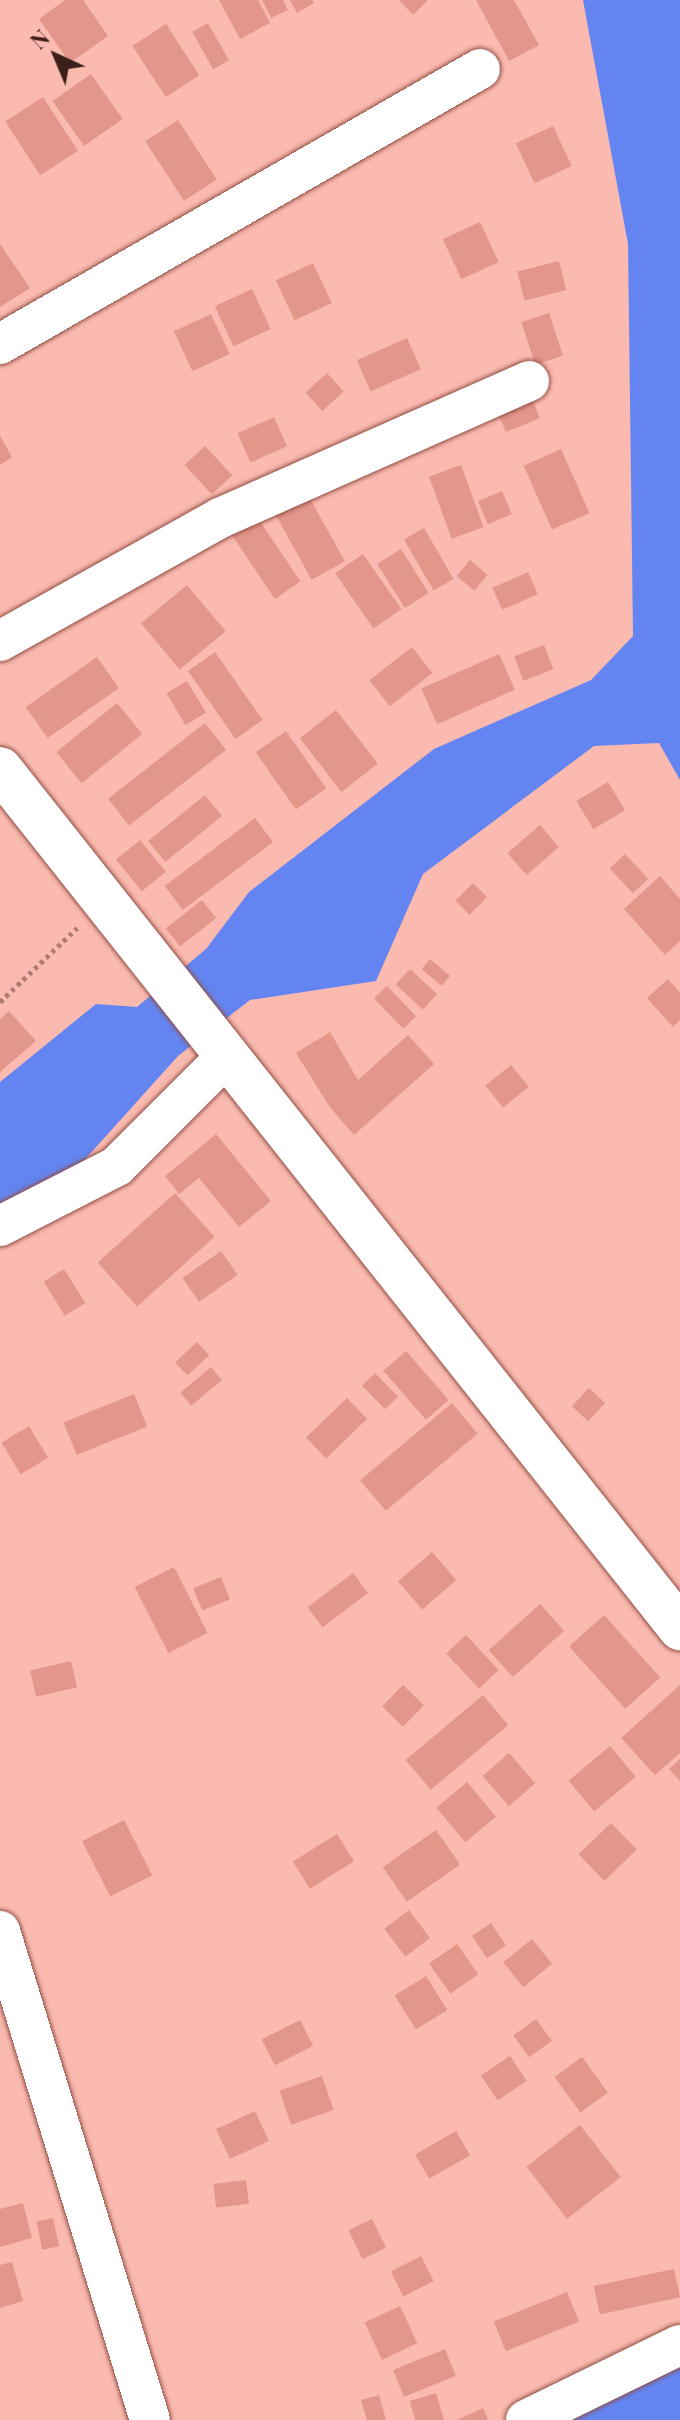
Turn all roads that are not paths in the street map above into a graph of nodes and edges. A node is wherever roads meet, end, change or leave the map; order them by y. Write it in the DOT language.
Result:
graph roads {
  1 [pos="480,69"];
  2 [pos="0,344"];
  3 [pos="529,381"];
  4 [pos="0,641"];
  5 [pos="0,769"];
  6 [pos="220,1047"];
  7 [pos="0,1226"];
  8 [pos="680,1628"];
  9 [pos="0,1931"];
  10 [pos="680,2345"];
  11 [pos="150,2420"];
  12 [pos="526,2420"];
  1 -- 2 [label="street"];
  3 -- 4 [label="street"];
  5 -- 6 [label="street"];
  6 -- 7 [label="street"];
  6 -- 8 [label="street"];
  9 -- 11 [label="street"];
  10 -- 12 [label="street"];
}
